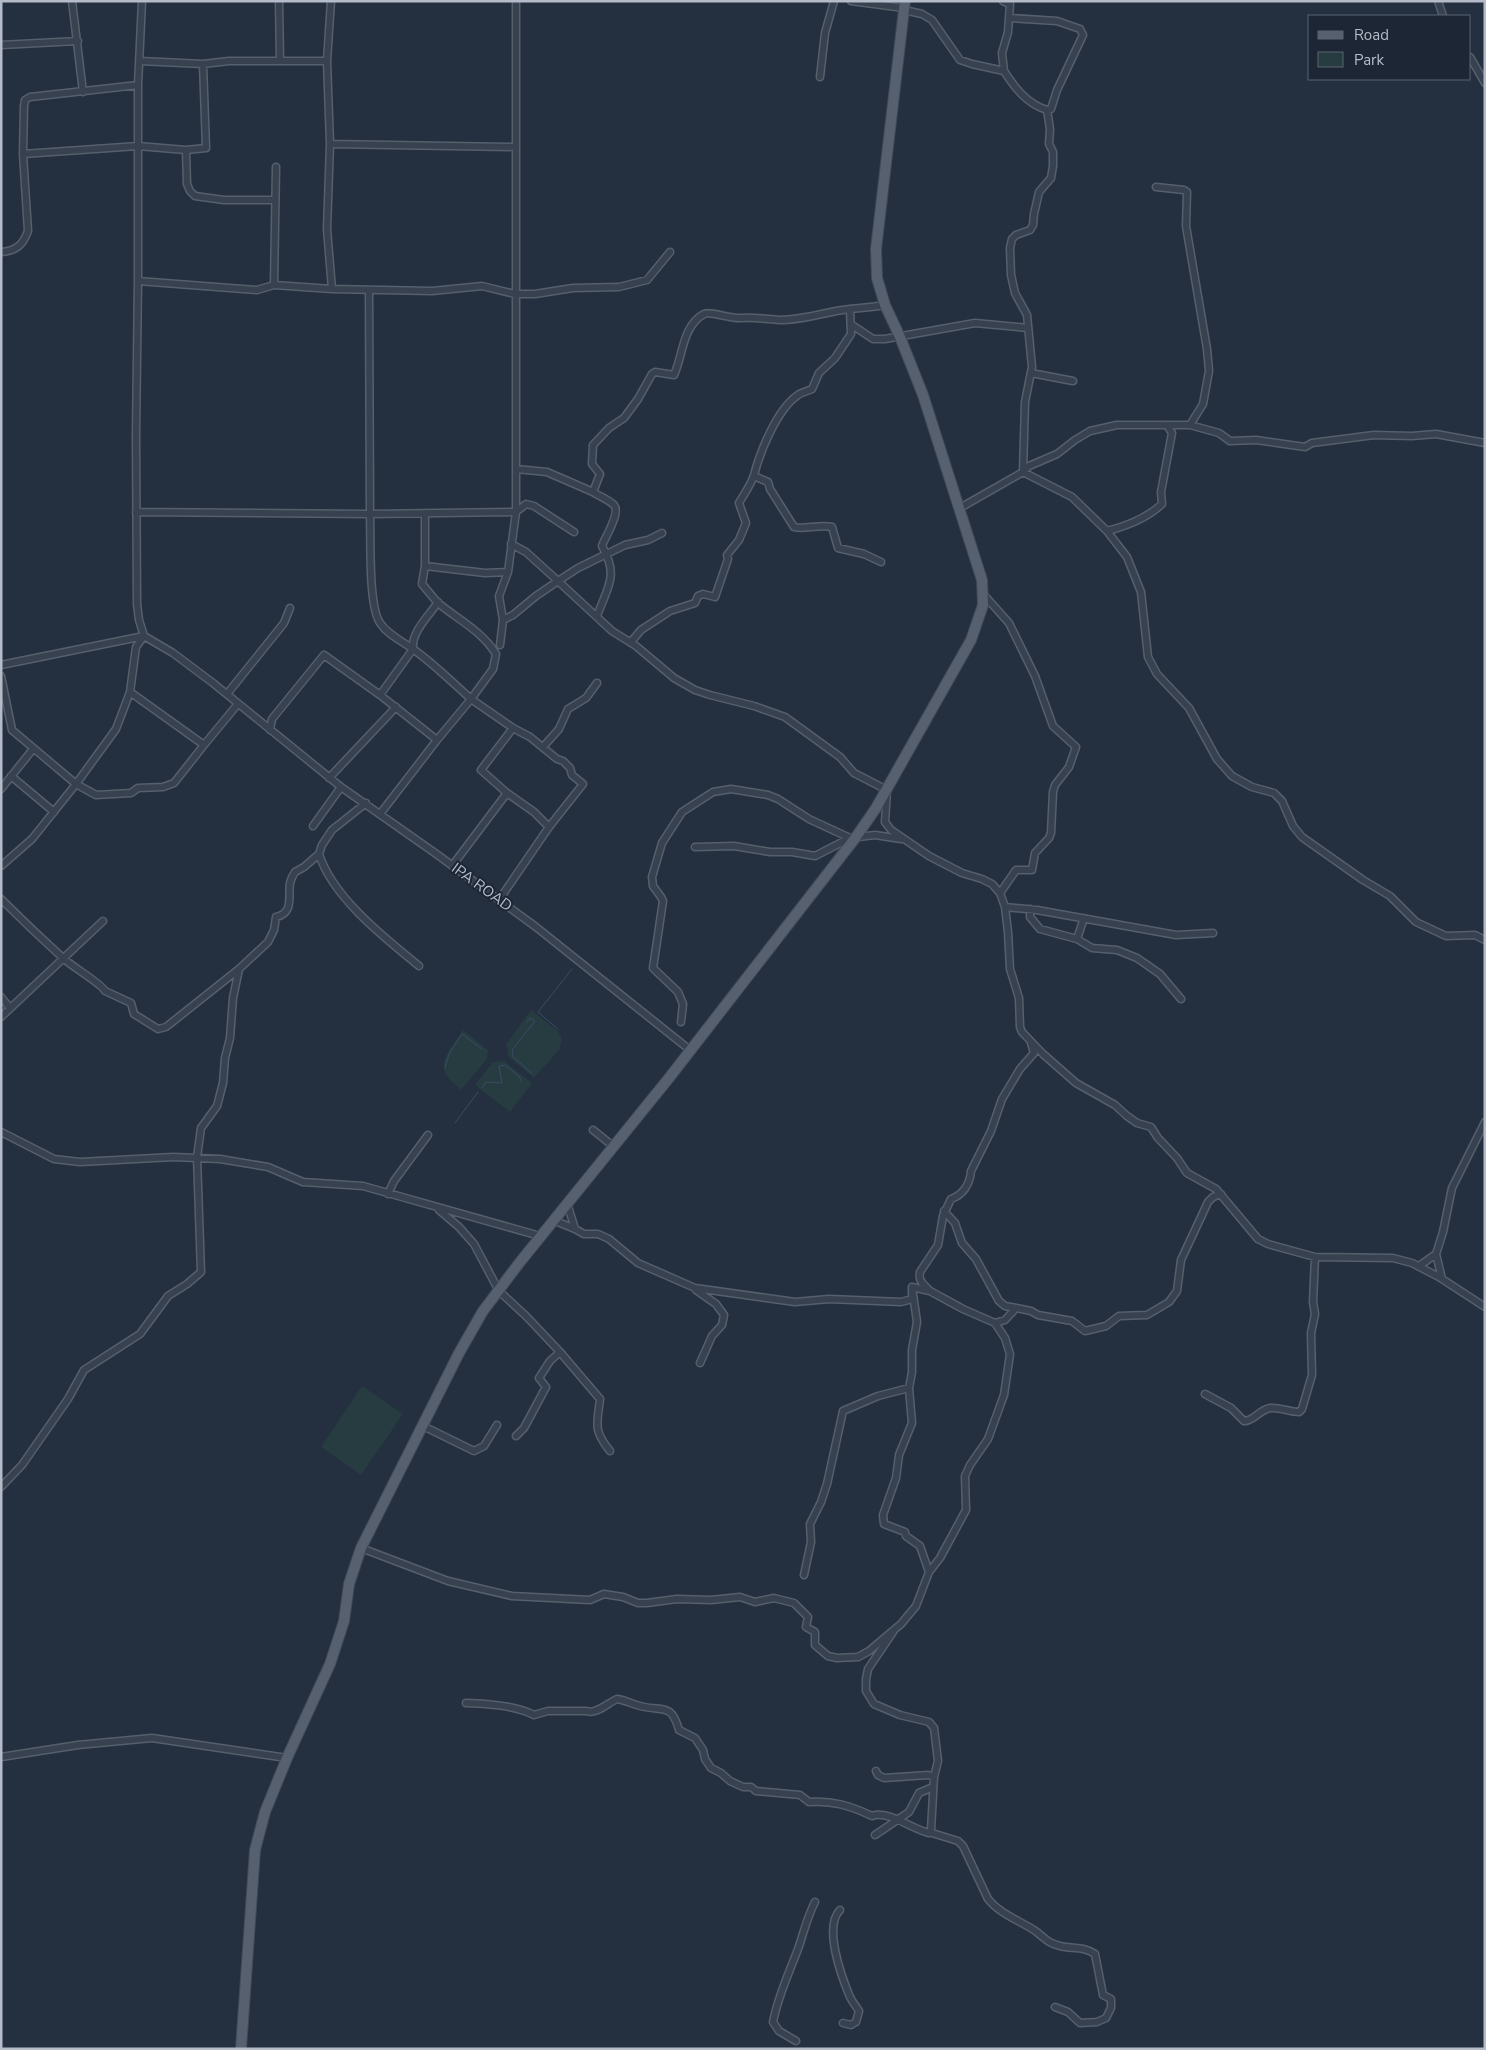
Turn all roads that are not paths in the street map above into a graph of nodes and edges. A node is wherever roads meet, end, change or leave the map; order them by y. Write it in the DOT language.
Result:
graph roads {
  1 [pos="72,1"];
  2 [pos="142,1"];
  3 [pos="279,1"];
  4 [pos="331,1"];
  5 [pos="516,1"];
  6 [pos="834,1"];
  7 [pos="851,1"];
  8 [pos="1003,1"];
  9 [pos="1438,1"];
  10 [pos="905,7"];
  11 [pos="1443,15"];
  12 [pos="1010,18"];
  13 [pos="78,41"];
  14 [pos="1,45"];
  15 [pos="1471,59"];
  16 [pos="140,61"];
  17 [pos="280,61"];
  18 [pos="327,61"];
  19 [pos="203,64"];
  20 [pos="1004,71"];
  21 [pos="820,77"];
  22 [pos="1485,82"];
  23 [pos="138,86"];
  24 [pos="83,92"];
  25 [pos="1047,110"];
  26 [pos="330,144"];
  27 [pos="138,146"];
  28 [pos="516,147"];
  29 [pos="186,150"];
  30 [pos="23,154"];
  31 [pos="276,167"];
  32 [pos="1156,187"];
  33 [pos="275,200"];
  34 [pos="1,252"];
  35 [pos="670,252"];
  36 [pos="138,281"];
  37 [pos="274,285"];
  38 [pos="332,289"];
  39 [pos="369,290"];
  40 [pos="515,294"];
  41 [pos="885,305"];
  42 [pos="850,309"];
  43 [pos="852,325"];
  44 [pos="1028,328"];
  45 [pos="900,337"];
  46 [pos="1031,373"];
  47 [pos="1073,381"];
  48 [pos="1167,425"];
  49 [pos="1190,425"];
  50 [pos="1485,443"];
  51 [pos="516,469"];
  52 [pos="1023,472"];
  53 [pos="754,476"];
  54 [pos="593,492"];
  55 [pos="960,508"];
  56 [pos="136,512"];
  57 [pos="516,512"];
  58 [pos="425,513"];
  59 [pos="370,514"];
  60 [pos="1107,531"];
  61 [pos="574,532"];
  62 [pos="662,533"];
  63 [pos="511,544"];
  64 [pos="607,554"];
  65 [pos="881,562"];
  66 [pos="425,566"];
  67 [pos="508,572"];
  68 [pos="558,580"];
  69 [pos="984,594"];
  70 [pos="438,602"];
  71 [pos="290,608"];
  72 [pos="596,616"];
  73 [pos="503,620"];
  74 [pos="144,636"];
  75 [pos="631,642"];
  76 [pos="500,646"];
  77 [pos="413,649"];
  78 [pos="1,665"];
  79 [pos="1,676"];
  80 [pos="597,683"];
  81 [pos="130,692"];
  82 [pos="227,694"];
  83 [pos="380,695"];
  84 [pos="471,699"];
  85 [pos="238,704"];
  86 [pos="396,707"];
  87 [pos="512,728"];
  88 [pos="270,730"];
  89 [pos="437,740"];
  90 [pos="204,745"];
  91 [pos="543,747"];
  92 [pos="33,749"];
  93 [pos="11,776"];
  94 [pos="329,778"];
  95 [pos="76,784"];
  96 [pos="341,787"];
  97 [pos="1,789"];
  98 [pos="886,790"];
  99 [pos="507,794"];
  100 [pos="366,803"];
  101 [pos="54,812"];
  102 [pos="380,814"];
  103 [pos="313,826"];
  104 [pos="549,827"];
  105 [pos="853,837"];
  106 [pos="910,842"];
  107 [pos="696,846"];
  108 [pos="319,854"];
  109 [pos="3,862"];
  110 [pos="452,866"];
  111 [pos="1000,892"];
  112 [pos="1,899"];
  113 [pos="499,900"];
  114 [pos="1004,907"];
  115 [pos="1030,908"];
  116 [pos="1084,918"];
  117 [pos="103,921"];
  118 [pos="1213,932"];
  119 [pos="1076,940"];
  120 [pos="1485,940"];
  121 [pos="63,958"];
  122 [pos="419,966"];
  123 [pos="239,969"];
  124 [pos="1,997"];
  125 [pos="1181,999"];
  126 [pos="10,1008"];
  127 [pos="1,1017"];
  128 [pos="681,1022"];
  129 [pos="1028,1037"];
  130 [pos="690,1050"];
  131 [pos="1485,1122"];
  132 [pos="593,1130"];
  133 [pos="1,1132"];
  134 [pos="428,1135"];
  135 [pos="613,1146"];
  136 [pos="197,1158"];
  137 [pos="388,1194"];
  138 [pos="1221,1194"];
  139 [pos="567,1202"];
  140 [pos="438,1208"];
  141 [pos="944,1211"];
  142 [pos="553,1220"];
  143 [pos="575,1229"];
  144 [pos="540,1236"];
  145 [pos="1436,1254"];
  146 [pos="1315,1257"];
  147 [pos="1418,1266"];
  148 [pos="1442,1279"];
  149 [pos="912,1287"];
  150 [pos="695,1288"];
  151 [pos="499,1291"];
  152 [pos="930,1291"];
  153 [pos="1485,1307"];
  154 [pos="1016,1308"];
  155 [pos="995,1323"];
  156 [pos="560,1352"];
  157 [pos="700,1364"];
  158 [pos="908,1388"];
  159 [pos="1205,1394"];
  160 [pos="498,1425"];
  161 [pos="423,1426"];
  162 [pos="516,1436"];
  163 [pos="610,1451"];
  164 [pos="1,1486"];
  165 [pos="360,1548"];
  166 [pos="928,1572"];
  167 [pos="804,1575"];
  168 [pos="894,1631"];
  169 [pos="466,1703"];
  170 [pos="1,1757"];
  171 [pos="287,1758"];
  172 [pos="876,1771"];
  173 [pos="934,1777"];
  174 [pos="934,1787"];
  175 [pos="897,1820"];
  176 [pos="929,1833"];
  177 [pos="875,1835"];
  178 [pos="815,1902"];
  179 [pos="840,1910"];
  180 [pos="1055,2007"];
  181 [pos="843,2023"];
  182 [pos="796,2041"];
  183 [pos="241,2049"];
  1 -- 13 [label="street"];
  2 -- 16 [label="street"];
  3 -- 17 [label="street"];
  4 -- 18 [label="street"];
  5 -- 28 [label="street"];
  6 -- 21 [label="street"];
  7 -- 10 [label="street"];
  8 -- 12 [label="street"];
  9 -- 11 [label="street"];
  10 -- 20 [label="street"];
  10 -- 41 [label="main road"];
  12 -- 20 [label="street"];
  12 -- 25 [label="street"];
  13 -- 14 [label="street"];
  13 -- 24 [label="street"];
  15 -- 22 [label="street"];
  16 -- 19 [label="street"];
  16 -- 23 [label="street"];
  17 -- 18 [label="street"];
  17 -- 19 [label="street"];
  18 -- 26 [label="street"];
  19 -- 29 [label="street"];
  20 -- 25 [label="street"];
  23 -- 24 [label="street"];
  23 -- 27 [label="street"];
  24 -- 30 [label="street"];
  25 -- 44 [label="street"];
  26 -- 28 [label="street"];
  26 -- 38 [label="street"];
  27 -- 29 [label="street"];
  27 -- 30 [label="street"];
  27 -- 36 [label="street"];
  28 -- 40 [label="street"];
  29 -- 33 [label="street"];
  30 -- 34 [label="street"];
  31 -- 33 [label="street"];
  32 -- 49 [label="street"];
  33 -- 37 [label="street"];
  35 -- 40 [label="street"];
  36 -- 37 [label="street"];
  36 -- 56 [label="street"];
  37 -- 38 [label="street"];
  38 -- 39 [label="street"];
  39 -- 40 [label="street"];
  39 -- 59 [label="street"];
  40 -- 51 [label="street"];
  41 -- 42 [label="street"];
  41 -- 45 [label="main road"];
  42 -- 43 [label="street"];
  42 -- 54 [label="street"];
  43 -- 45 [label="street"];
  43 -- 53 [label="street"];
  44 -- 45 [label="street"];
  44 -- 46 [label="street"];
  45 -- 55 [label="main road"];
  46 -- 47 [label="street"];
  46 -- 52 [label="street"];
  48 -- 49 [label="street"];
  48 -- 52 [label="street"];
  48 -- 60 [label="street"];
  49 -- 50 [label="street"];
  51 -- 54 [label="street"];
  51 -- 57 [label="street"];
  52 -- 55 [label="street"];
  52 -- 60 [label="street"];
  53 -- 65 [label="street"];
  53 -- 75 [label="street"];
  54 -- 64 [label="street"];
  55 -- 69 [label="main road"];
  56 -- 59 [label="street"];
  56 -- 74 [label="street"];
  57 -- 58 [label="street"];
  57 -- 61 [label="street"];
  57 -- 63 [label="street"];
  58 -- 59 [label="street"];
  58 -- 66 [label="street"];
  59 -- 77 [label="street"];
  60 -- 120 [label="street"];
  62 -- 64 [label="street"];
  63 -- 67 [label="street"];
  63 -- 68 [label="street"];
  64 -- 68 [label="street"];
  64 -- 72 [label="street"];
  66 -- 67 [label="street"];
  66 -- 70 [label="street"];
  67 -- 73 [label="street"];
  68 -- 72 [label="street"];
  68 -- 73 [label="street"];
  69 -- 98 [label="main road"];
  69 -- 111 [label="street"];
  70 -- 77 [label="street"];
  70 -- 84 [label="street"];
  71 -- 82 [label="street"];
  72 -- 75 [label="street"];
  73 -- 76 [label="street"];
  74 -- 78 [label="street"];
  74 -- 81 [label="street"];
  74 -- 82 [label="street, IPA ROAD"];
  75 -- 98 [label="street"];
  77 -- 83 [label="street"];
  77 -- 84 [label="street"];
  79 -- 92 [label="street"];
  80 -- 91 [label="street"];
  81 -- 90 [label="street"];
  81 -- 95 [label="street"];
  82 -- 85 [label="street, IPA ROAD"];
  83 -- 86 [label="street"];
  83 -- 88 [label="street"];
  84 -- 87 [label="street"];
  84 -- 89 [label="street"];
  85 -- 88 [label="street, IPA ROAD"];
  85 -- 90 [label="street"];
  86 -- 89 [label="street"];
  86 -- 94 [label="street"];
  87 -- 91 [label="street"];
  87 -- 99 [label="street"];
  88 -- 94 [label="street, IPA ROAD"];
  89 -- 102 [label="street"];
  90 -- 95 [label="street"];
  91 -- 104 [label="street"];
  92 -- 93 [label="street"];
  92 -- 95 [label="street"];
  93 -- 97 [label="street"];
  93 -- 101 [label="street"];
  94 -- 96 [label="street, IPA ROAD"];
  95 -- 101 [label="street"];
  96 -- 100 [label="street, IPA ROAD"];
  96 -- 103 [label="street"];
  98 -- 105 [label="main road"];
  98 -- 106 [label="street"];
  99 -- 104 [label="street"];
  99 -- 110 [label="street"];
  100 -- 102 [label="street, IPA ROAD"];
  100 -- 108 [label="street"];
  101 -- 109 [label="street"];
  102 -- 110 [label="street, IPA ROAD"];
  104 -- 113 [label="street"];
  105 -- 106 [label="street"];
  105 -- 107 [label="street"];
  105 -- 128 [label="street"];
  105 -- 130 [label="main road"];
  106 -- 111 [label="street"];
  108 -- 122 [label="street"];
  108 -- 123 [label="street"];
  110 -- 113 [label="street, IPA ROAD"];
  111 -- 114 [label="street"];
  112 -- 121 [label="street"];
  113 -- 130 [label="street, IPA ROAD"];
  114 -- 115 [label="street"];
  114 -- 129 [label="street"];
  115 -- 116 [label="street"];
  115 -- 119 [label="street"];
  116 -- 118 [label="street"];
  116 -- 119 [label="street"];
  117 -- 121 [label="street"];
  119 -- 125 [label="street"];
  121 -- 123 [label="street"];
  121 -- 126 [label="street"];
  123 -- 136 [label="street"];
  124 -- 126 [label="street"];
  126 -- 127 [label="street"];
  129 -- 138 [label="street"];
  129 -- 141 [label="street"];
  130 -- 135 [label="main road"];
  131 -- 145 [label="street"];
  132 -- 135 [label="street"];
  133 -- 136 [label="street"];
  134 -- 137 [label="street"];
  135 -- 139 [label="main road"];
  136 -- 137 [label="street"];
  136 -- 164 [label="street"];
  137 -- 140 [label="street"];
  138 -- 146 [label="street"];
  138 -- 154 [label="street"];
  139 -- 142 [label="main road"];
  139 -- 143 [label="street"];
  140 -- 144 [label="street"];
  140 -- 151 [label="street"];
  141 -- 152 [label="street"];
  141 -- 154 [label="street"];
  142 -- 143 [label="street"];
  142 -- 144 [label="main road"];
  143 -- 150 [label="street"];
  144 -- 151 [label="main road"];
  145 -- 147 [label="street"];
  145 -- 148 [label="street"];
  146 -- 147 [label="street"];
  146 -- 159 [label="street"];
  147 -- 148 [label="street"];
  148 -- 153 [label="street"];
  149 -- 150 [label="street"];
  149 -- 152 [label="street"];
  149 -- 158 [label="street"];
  150 -- 157 [label="street"];
  151 -- 156 [label="street"];
  151 -- 161 [label="main road"];
  152 -- 155 [label="street"];
  154 -- 155 [label="street"];
  155 -- 166 [label="street"];
  156 -- 162 [label="street"];
  156 -- 163 [label="street"];
  158 -- 166 [label="street"];
  158 -- 167 [label="street"];
  160 -- 161 [label="street"];
  161 -- 165 [label="main road"];
  165 -- 168 [label="street"];
  165 -- 171 [label="main road"];
  166 -- 168 [label="street"];
  168 -- 173 [label="street"];
  169 -- 175 [label="street"];
  170 -- 171 [label="street"];
  171 -- 183 [label="main road"];
  172 -- 173 [label="street"];
  173 -- 174 [label="street"];
  174 -- 175 [label="street"];
  174 -- 180 [label="street"];
  175 -- 176 [label="street"];
  175 -- 177 [label="street"];
  178 -- 182 [label="street"];
  179 -- 181 [label="street"];
}
